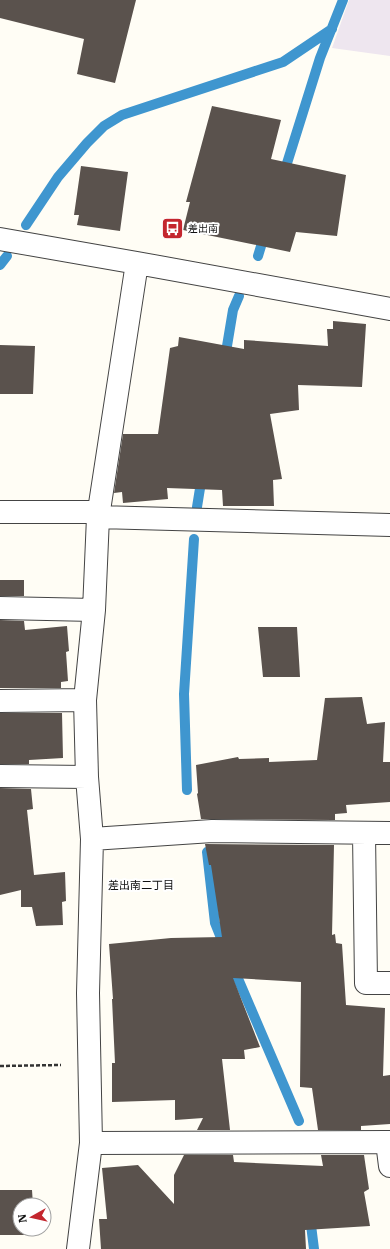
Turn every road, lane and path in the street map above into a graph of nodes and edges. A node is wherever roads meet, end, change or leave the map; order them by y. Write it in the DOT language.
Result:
graph roads {
  1 [pos="0,239"];
  2 [pos="137,263"];
  3 [pos="390,309"];
  4 [pos="0,512"];
  5 [pos="98,515"];
  6 [pos="390,525"];
  7 [pos="0,608"];
  8 [pos="94,610"];
  9 [pos="85,700"];
  10 [pos="0,701"];
  11 [pos="0,776"];
  12 [pos="87,777"];
  13 [pos="364,833"];
  14 [pos="390,833"];
  15 [pos="92,839"];
  16 [pos="390,983"];
  17 [pos="89,1064"];
  18 [pos="0,1066"];
  19 [pos="389,1142"];
  20 [pos="91,1143"];
  21 [pos="390,1166"];
  22 [pos="78,1249"];
  1 -- 2 [label="street"];
  2 -- 3 [label="street"];
  2 -- 5 [label="street"];
  4 -- 5 [label="street"];
  5 -- 6 [label="street"];
  5 -- 8 [label="street"];
  7 -- 8 [label="street"];
  8 -- 9 [label="street"];
  9 -- 10 [label="street"];
  9 -- 12 [label="street"];
  11 -- 12 [label="street"];
  12 -- 15 [label="street"];
  13 -- 14 [label="street"];
  13 -- 15 [label="street"];
  13 -- 16 [label="street"];
  15 -- 17 [label="street"];
  17 -- 18 [label="path"];
  17 -- 20 [label="street"];
  19 -- 20 [label="street"];
  19 -- 21 [label="street"];
  20 -- 22 [label="street"];
}
